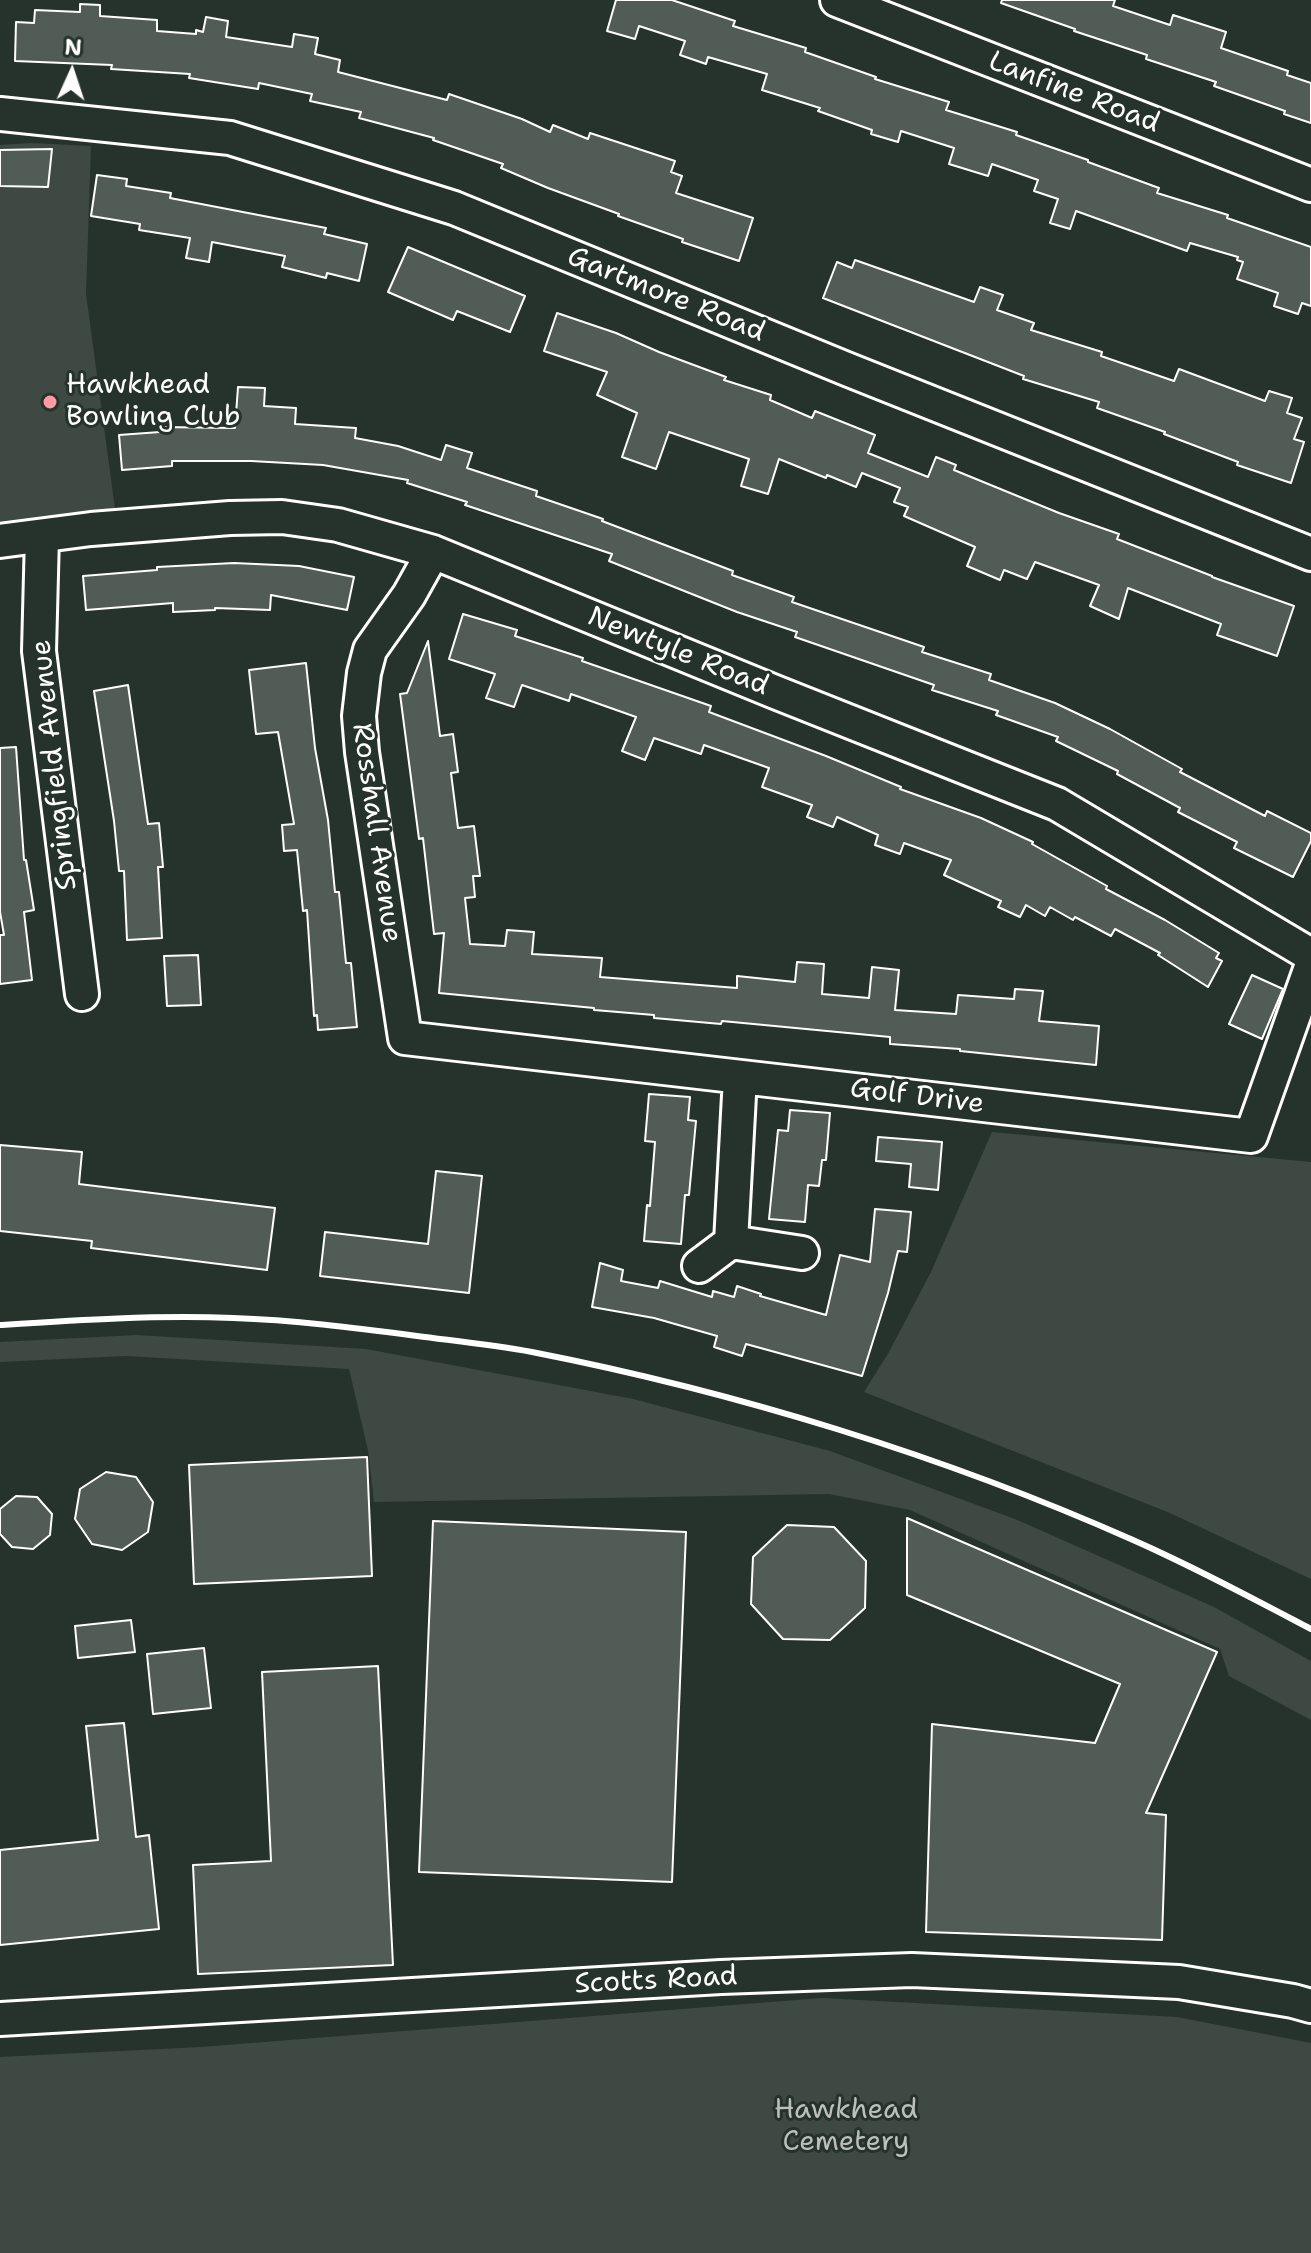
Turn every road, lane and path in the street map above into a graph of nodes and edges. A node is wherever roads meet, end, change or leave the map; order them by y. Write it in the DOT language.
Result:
graph roads {
  1 [pos="837,0"];
  2 [pos="0,114"];
  3 [pos="1311,185"];
  4 [pos="42,536"];
  5 [pos="0,541"];
  6 [pos="433,552"];
  7 [pos="1311,554"];
  8 [pos="1311,955"];
  9 [pos="1311,967"];
  10 [pos="82,994"];
  11 [pos="405,1038"];
  12 [pos="740,1077"];
  13 [pos="731,1242"];
  14 [pos="802,1253"];
  15 [pos="699,1266"];
  16 [pos="1311,2006"];
  17 [pos="0,2019"];
  1 -- 3 [label="street, Lanfine Road"];
  2 -- 7 [label="street, Gartmore Road"];
  4 -- 5 [label="street, Newtyle Road"];
  4 -- 6 [label="street, Newtyle Road"];
  4 -- 10 [label="street, Springfield Avenue"];
  6 -- 8 [label="street, Newtyle Road"];
  6 -- 11 [label="street, Rosshall Avenue"];
  9 -- 12 [label="street, Golf Drive"];
  11 -- 12 [label="street, Golf Drive"];
  12 -- 13 [label="street"];
  13 -- 14 [label="street"];
  13 -- 15 [label="street"];
  16 -- 17 [label="street, Scotts Road"];
}
